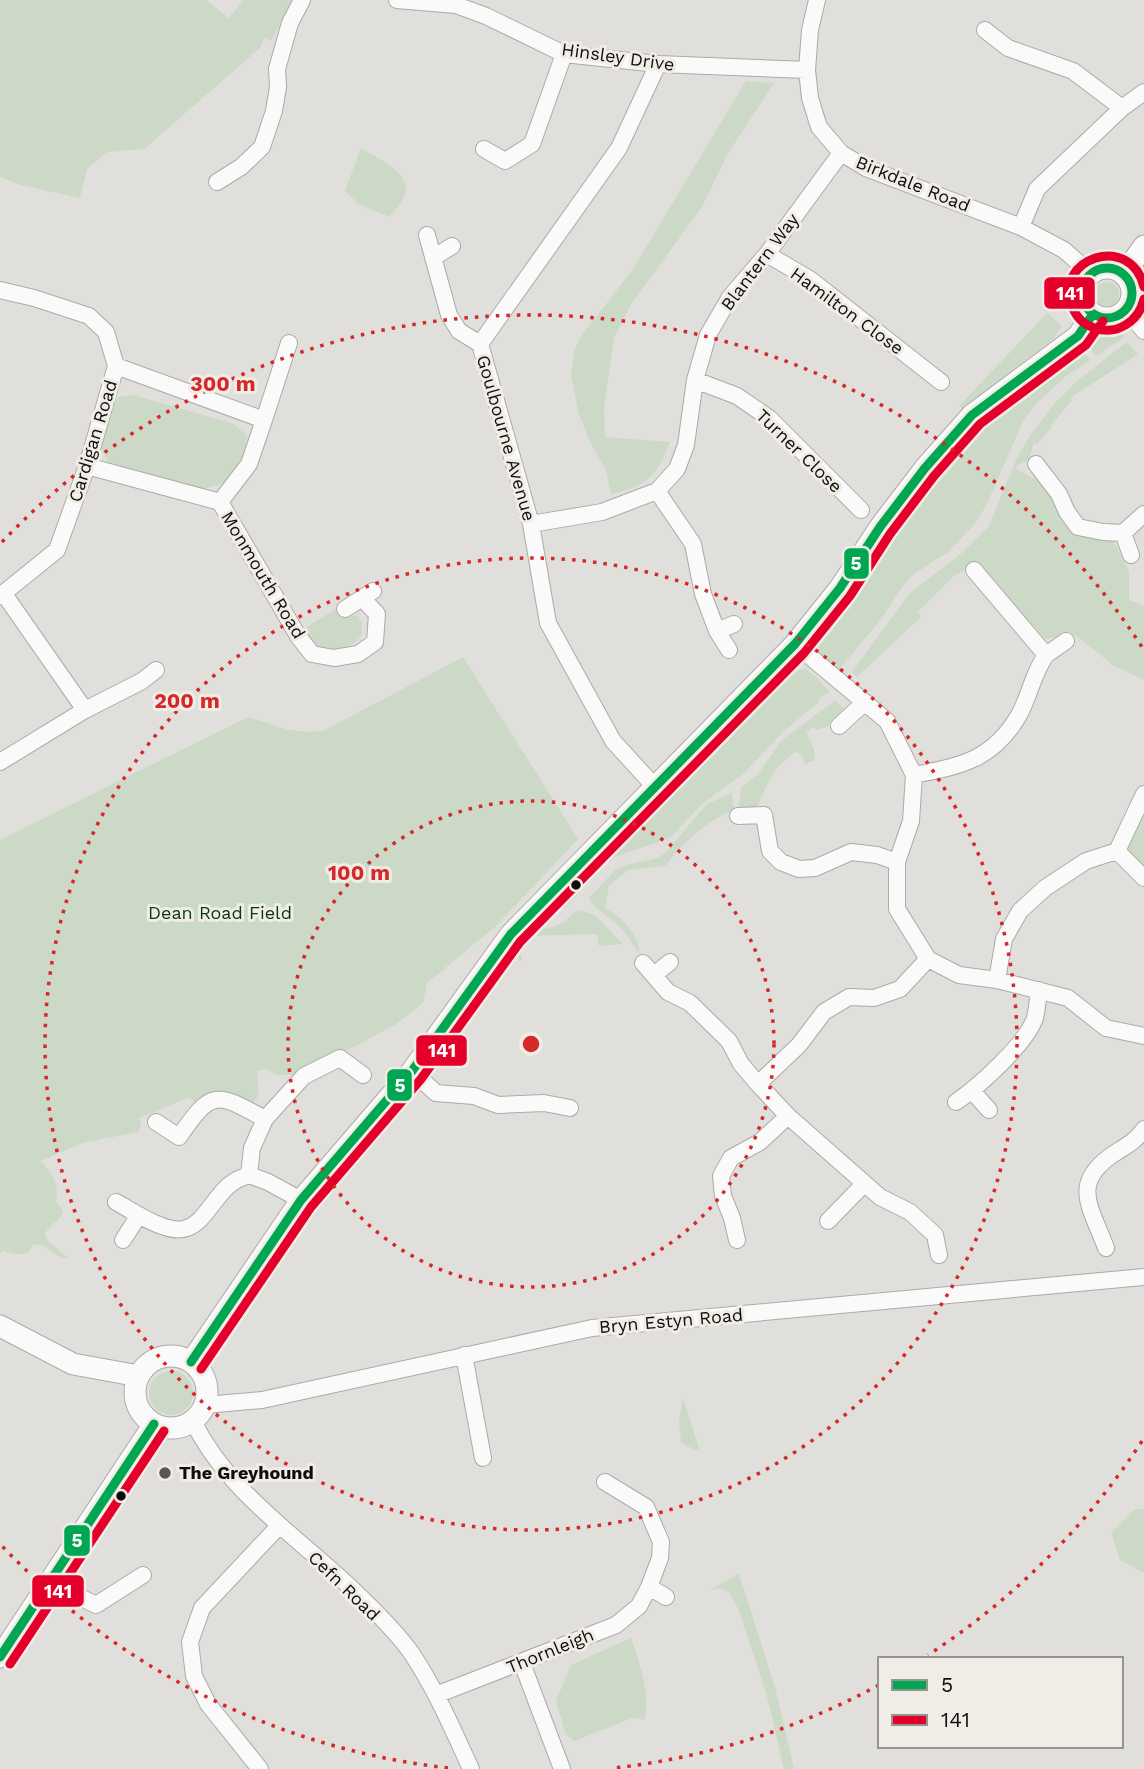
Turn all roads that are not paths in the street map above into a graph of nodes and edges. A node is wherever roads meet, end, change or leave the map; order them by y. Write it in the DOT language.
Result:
graph roads {
  1 [pos="302,0"];
  2 [pos="397,0"];
  3 [pos="817,0"];
  4 [pos="985,30"];
  5 [pos="564,54"];
  6 [pos="658,64"];
  7 [pos="807,70"];
  8 [pos="1144,92"];
  9 [pos="1122,108"];
  10 [pos="484,149"];
  11 [pos="841,153"];
  12 [pos="217,182"];
  13 [pos="1021,227"];
  14 [pos="427,235"];
  15 [pos="453,246"];
  16 [pos="1144,246"];
  17 [pos="767,254"];
  18 [pos="433,258"];
  19 [pos="1090,273"];
  20 [pos="1124,274"];
  21 [pos="0,290"];
  22 [pos="1126,310"];
  23 [pos="1093,314"];
  24 [pos="1144,331"];
  25 [pos="289,343"];
  26 [pos="480,344"];
  27 [pos="116,366"];
  28 [pos="695,380"];
  29 [pos="941,382"];
  30 [pos="264,420"];
  31 [pos="1036,464"];
  32 [pos="87,466"];
  33 [pos="657,491"];
  34 [pos="220,502"];
  35 [pos="861,510"];
  36 [pos="1144,514"];
  37 [pos="531,524"];
  38 [pos="1123,533"];
  39 [pos="1130,555"];
  40 [pos="974,570"];
  41 [pos="2,595"];
  42 [pos="345,609"];
  43 [pos="734,624"];
  44 [pos="717,631"];
  45 [pos="1066,641"];
  46 [pos="795,644"];
  47 [pos="729,650"];
  48 [pos="1046,655"];
  49 [pos="156,670"];
  50 [pos="142,681"];
  51 [pos="152,696"];
  52 [pos="865,702"];
  53 [pos="85,710"];
  54 [pos="839,726"];
  55 [pos="0,762"];
  56 [pos="914,775"];
  57 [pos="655,787"];
  58 [pos="1144,794"];
  59 [pos="738,816"];
  60 [pos="1117,851"];
  61 [pos="897,862"];
  62 [pos="1144,878"];
  63 [pos="928,959"];
  64 [pos="670,962"];
  65 [pos="997,981"];
  66 [pos="1039,990"];
  67 [pos="1144,1036"];
  68 [pos="411,1072"];
  69 [pos="363,1075"];
  70 [pos="758,1084"];
  71 [pos="972,1091"];
  72 [pos="956,1102"];
  73 [pos="570,1108"];
  74 [pos="989,1110"];
  75 [pos="788,1116"];
  76 [pos="265,1119"];
  77 [pos="156,1122"];
  78 [pos="1142,1136"];
  79 [pos="249,1175"];
  80 [pos="864,1184"];
  81 [pos="301,1200"];
  82 [pos="116,1202"];
  83 [pos="139,1215"];
  84 [pos="828,1221"];
  85 [pos="123,1240"];
  86 [pos="738,1240"];
  87 [pos="1106,1248"];
  88 [pos="940,1255"];
  89 [pos="1144,1277"];
  90 [pos="0,1326"];
  91 [pos="464,1355"];
  92 [pos="191,1362"];
  93 [pos="139,1376"];
  94 [pos="199,1413"];
  95 [pos="155,1424"];
  96 [pos="483,1458"];
  97 [pos="605,1482"];
  98 [pos="279,1526"];
  99 [pos="143,1575"];
  100 [pos="50,1582"];
  101 [pos="649,1587"];
  102 [pos="666,1597"];
  103 [pos="0,1657"];
  104 [pos="522,1663"];
  105 [pos="436,1695"];
  106 [pos="260,1769"];
  107 [pos="471,1769"];
  108 [pos="562,1769"];
  1 -- 12 [label="street"];
  2 -- 5 [label="street, Hinsley Drive"];
  3 -- 7 [label="street, Birkdale Road"];
  4 -- 9 [label="street"];
  5 -- 6 [label="street, Hinsley Drive"];
  5 -- 10 [label="street"];
  6 -- 7 [label="street, Hinsley Drive"];
  6 -- 26 [label="street, Goulbourne Avenue"];
  7 -- 11 [label="street, Birkdale Road"];
  8 -- 9 [label="street"];
  9 -- 13 [label="street"];
  11 -- 13 [label="street, Birkdale Road"];
  11 -- 17 [label="street, Blantern Way"];
  13 -- 19 [label="street, Birkdale Road"];
  14 -- 18 [label="street"];
  15 -- 18 [label="street"];
  16 -- 20 [label="main road"];
  17 -- 28 [label="street, Blantern Way"];
  17 -- 29 [label="street, Hamilton Close"];
  18 -- 26 [label="street"];
  19 -- 20 [label="main road"];
  19 -- 23 [label="main road"];
  20 -- 22 [label="main road"];
  21 -- 27 [label="street, Cardigan Road"];
  22 -- 23 [label="main road"];
  22 -- 24 [label="street"];
  23 -- 46 [label="main road"];
  25 -- 30 [label="street, Monmouth Road"];
  26 -- 37 [label="street, Goulbourne Avenue"];
  27 -- 30 [label="street"];
  27 -- 32 [label="street, Cardigan Road"];
  28 -- 33 [label="street, Blantern Way"];
  28 -- 35 [label="street, Turner Close"];
  30 -- 34 [label="street, Monmouth Road"];
  31 -- 38 [label="street"];
  32 -- 34 [label="street, Monmouth Road"];
  32 -- 41 [label="street, Cardigan Road"];
  33 -- 37 [label="street"];
  33 -- 44 [label="street"];
  34 -- 42 [label="street, Monmouth Road"];
  36 -- 38 [label="street"];
  37 -- 57 [label="street, Goulbourne Avenue"];
  38 -- 39 [label="street"];
  40 -- 48 [label="street"];
  41 -- 53 [label="street"];
  43 -- 44 [label="street"];
  44 -- 47 [label="street"];
  45 -- 48 [label="street"];
  46 -- 52 [label="street"];
  46 -- 57 [label="main road"];
  48 -- 56 [label="street"];
  49 -- 50 [label="street"];
  50 -- 51 [label="street"];
  50 -- 53 [label="street"];
  52 -- 54 [label="street"];
  52 -- 56 [label="street"];
  53 -- 55 [label="street"];
  56 -- 61 [label="street"];
  57 -- 68 [label="main road"];
  58 -- 60 [label="street"];
  59 -- 61 [label="street"];
  60 -- 62 [label="street"];
  60 -- 65 [label="street"];
  61 -- 63 [label="street"];
  63 -- 65 [label="street"];
  63 -- 70 [label="street"];
  64 -- 70 [label="street"];
  65 -- 66 [label="street"];
  66 -- 67 [label="street"];
  66 -- 71 [label="street"];
  68 -- 73 [label="street"];
  68 -- 81 [label="main road"];
  69 -- 76 [label="street"];
  70 -- 75 [label="street"];
  71 -- 72 [label="street"];
  71 -- 74 [label="street"];
  75 -- 80 [label="street"];
  75 -- 86 [label="street"];
  76 -- 77 [label="street"];
  76 -- 79 [label="street"];
  78 -- 87 [label="street"];
  79 -- 81 [label="street"];
  79 -- 83 [label="street"];
  80 -- 84 [label="street"];
  80 -- 88 [label="street"];
  81 -- 92 [label="main road"];
  82 -- 83 [label="street"];
  83 -- 85 [label="street"];
  89 -- 91 [label="street, Bryn Estyn Road"];
  90 -- 93 [label="main road"];
  91 -- 94 [label="street, Bryn Estyn Road"];
  91 -- 96 [label="street"];
  92 -- 93 [label="main road"];
  92 -- 94 [label="main road"];
  93 -- 95 [label="main road"];
  94 -- 95 [label="main road"];
  94 -- 98 [label="street, Cefn Road"];
  95 -- 100 [label="main road"];
  97 -- 101 [label="street, Thornleigh"];
  98 -- 105 [label="street, Cefn Road"];
  98 -- 106 [label="street"];
  99 -- 100 [label="street"];
  100 -- 103 [label="main road"];
  101 -- 102 [label="street"];
  101 -- 104 [label="street, Thornleigh"];
  104 -- 105 [label="street, Thornleigh"];
  104 -- 108 [label="street"];
  105 -- 107 [label="street, Cefn Road"];
}
